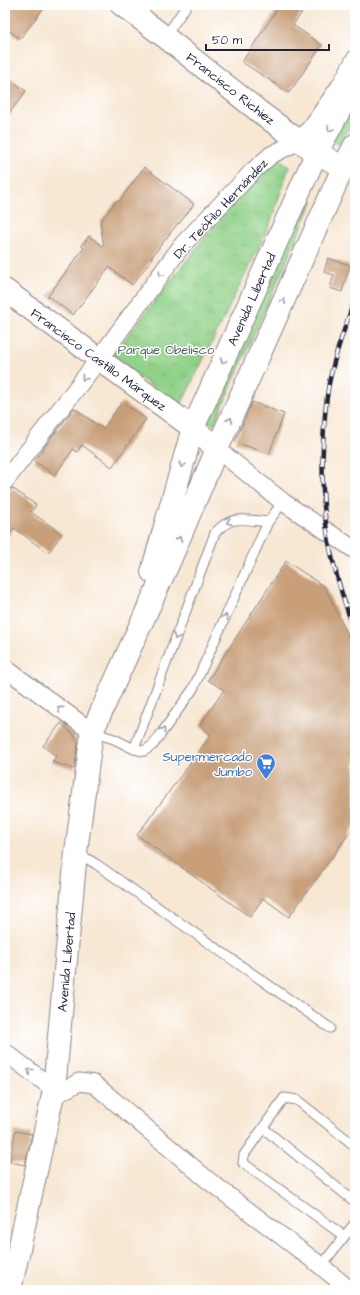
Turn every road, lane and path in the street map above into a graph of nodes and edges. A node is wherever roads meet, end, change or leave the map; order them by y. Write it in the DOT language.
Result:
graph roads {
  1 [pos="122,5"];
  2 [pos="187,5"];
  3 [pos="165,37"];
  4 [pos="355,59"];
  5 [pos="355,82"];
  6 [pos="299,141"];
  7 [pos="355,145"];
  8 [pos="317,152"];
  9 [pos="349,172"];
  10 [pos="5,290"];
  11 [pos="99,359"];
  12 [pos="193,428"];
  13 [pos="217,449"];
  14 [pos="5,481"];
  15 [pos="283,502"];
  16 [pos="268,522"];
  17 [pos="355,550"];
  18 [pos="133,638"];
  19 [pos="5,668"];
  20 [pos="92,732"];
  21 [pos="134,749"];
  22 [pos="76,852"];
  23 [pos="330,1028"];
  24 [pos="5,1052"];
  25 [pos="54,1090"];
  26 [pos="263,1128"];
  27 [pos="355,1146"];
  28 [pos="355,1202"];
  29 [pos="355,1222"];
  30 [pos="344,1236"];
  31 [pos="320,1266"];
  32 [pos="10,1290"];
  33 [pos="350,1290"];
  1 -- 3 [label="main road, Francisco Richiez"];
  2 -- 3 [label="lane"];
  3 -- 6 [label="main road, Francisco Richiez"];
  4 -- 6 [label="street, Dr. Teófilo Hernández"];
  5 -- 8 [label="main road, Avenida Libertad, one-way"];
  6 -- 8 [label="main road, Francisco Richiez"];
  6 -- 11 [label="street, Dr. Teófilo Hernández, one-way"];
  7 -- 9 [label="main road, Avenida Libertad"];
  8 -- 9 [label="main road, Francisco Richiez"];
  8 -- 12 [label="main road, Avenida Libertad, one-way"];
  13 -- 9 [label="main road, Avenida Libertad, one-way"];
  10 -- 11 [label="main road, Francisco Castillo Márquez"];
  11 -- 12 [label="main road, Francisco Castillo Márquez"];
  11 -- 14 [label="street, Dr. Teófilo Hernández, one-way"];
  12 -- 13 [label="main road, Francisco Castillo Márquez"];
  12 -- 18 [label="main road, Avenida Libertad, one-way"];
  13 -- 15 [label="street"];
  18 -- 13 [label="main road, Avenida Libertad, one-way"];
  15 -- 16 [label="lane"];
  15 -- 17 [label="street"];
  21 -- 16 [label="lane, one-way"];
  16 -- 21 [label="lane, one-way"];
  18 -- 20 [label="main road, Avenida Libertad"];
  20 -- 19 [label="street, one-way"];
  20 -- 21 [label="lane"];
  20 -- 22 [label="main road, Avenida Libertad"];
  22 -- 23 [label="lane"];
  22 -- 25 [label="main road, Avenida Libertad"];
  25 -- 24 [label="street, one-way"];
  25 -- 31 [label="street"];
  25 -- 32 [label="main road, Avenida Libertad"];
  26 -- 27 [label="lane"];
  26 -- 28 [label="lane"];
  26 -- 30 [label="lane"];
  29 -- 30 [label="lane"];
  30 -- 31 [label="lane"];
  31 -- 33 [label="street"];
}
